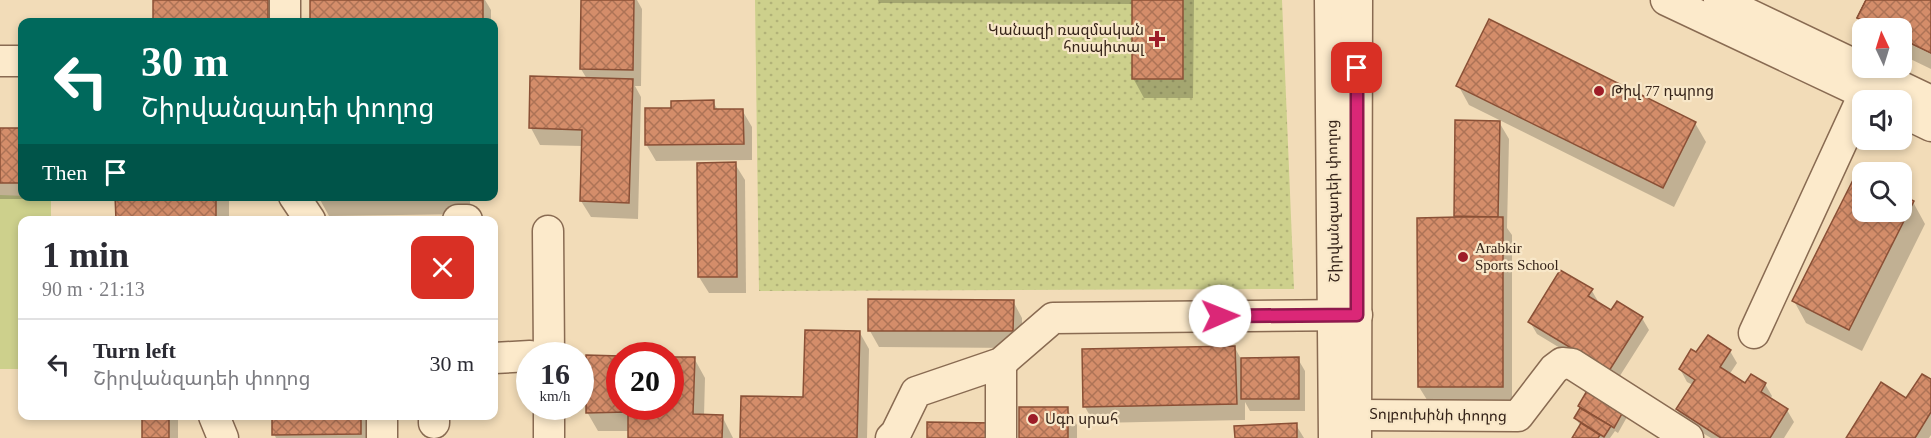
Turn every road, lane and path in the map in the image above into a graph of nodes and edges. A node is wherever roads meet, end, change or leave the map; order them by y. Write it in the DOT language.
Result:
graph roads {
  1 [pos="285,0"];
  2 [pos="1330,0"];
  3 [pos="1357,0"];
  4 [pos="1666,0"];
  5 [pos="1719,0"];
  6 [pos="285,18"];
  7 [pos="0,61"];
  8 [pos="18,61"];
  9 [pos="1856,90"];
  10 [pos="1931,101"];
  11 [pos="1912,117"];
  12 [pos="1931,126"];
  13 [pos="1852,135"];
  14 [pos="297,201"];
  15 [pos="307,216"];
  16 [pos="548,231"];
  17 [pos="1345,315"];
  18 [pos="1754,333"];
  19 [pos="548,342"];
  20 [pos="516,357"];
  21 [pos="498,358"];
  22 [pos="1001,363"];
  23 [pos="216,420"];
  24 [pos="382,420"];
  25 [pos="549,420"];
  26 [pos="1356,426"];
  27 [pos="1518,427"];
  28 [pos="223,438"];
  29 [pos="382,438"];
  30 [pos="549,438"];
  31 [pos="891,438"];
  32 [pos="1001,438"];
  33 [pos="1334,438"];
  34 [pos="1688,438"];
  1 -- 6 [label="street"];
  2 -- 17 [label="street, Շիրվանզադեի փողոց"];
  3 -- 17 [label="street, Շիրվանզադեի փողոց"];
  4 -- 9 [label="street"];
  5 -- 10 [label="street"];
  7 -- 8 [label="street"];
  11 -- 12 [label="street"];
  13 -- 18 [label="street"];
  14 -- 15 [label="street"];
  16 -- 19 [label="street"];
  17 -- 22 [label="street"];
  17 -- 26 [label="street, Շիրվանզադեի փողոց"];
  17 -- 33 [label="street, Շիրվանզադեի փողոց"];
  20 -- 21 [label="street"];
  22 -- 31 [label="street"];
  22 -- 32 [label="street"];
  23 -- 28 [label="street"];
  24 -- 29 [label="street"];
  25 -- 30 [label="street"];
  26 -- 27 [label="street, Տոլբուխինի փողոց"];
  27 -- 34 [label="street, Տոլբուխինի փողոց"];
}
